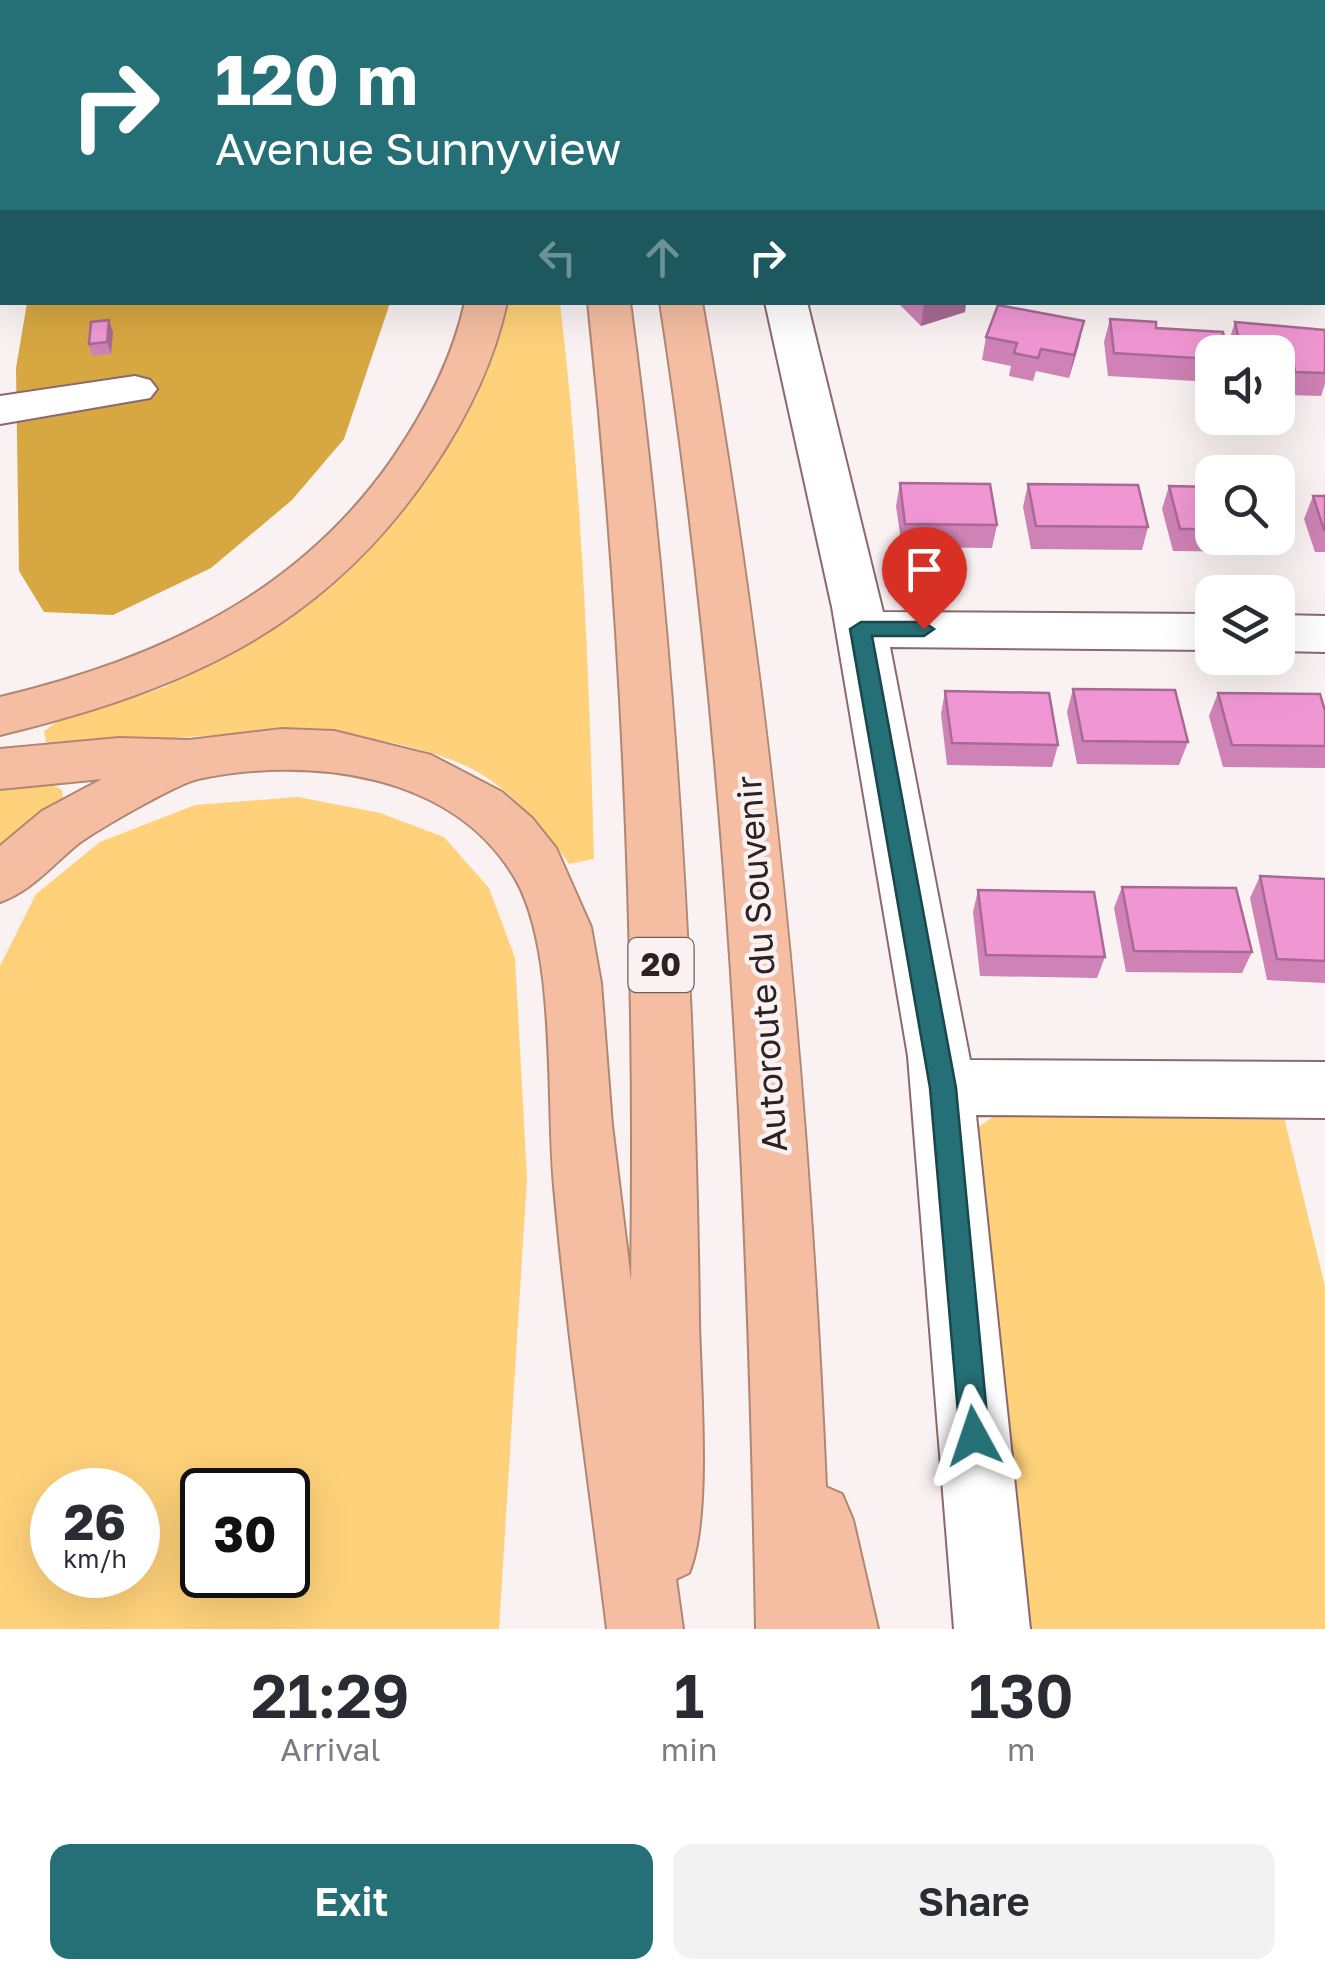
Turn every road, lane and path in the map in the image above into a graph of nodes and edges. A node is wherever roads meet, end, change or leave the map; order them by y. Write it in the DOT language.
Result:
graph roads {
  1 [pos="485,305"];
  2 [pos="609,305"];
  3 [pos="682,305"];
  4 [pos="787,305"];
  5 [pos="136,390"];
  6 [pos="0,410"];
  7 [pos="861,629"];
  8 [pos="1195,632"];
  9 [pos="1295,633"];
  10 [pos="1325,634"];
  11 [pos="0,716"];
  12 [pos="186,760"];
  13 [pos="0,769"];
  14 [pos="0,879"];
  15 [pos="943,1088"];
  16 [pos="1325,1090"];
  17 [pos="789,1400"];
  18 [pos="646,1629"];
  19 [pos="662,1629"];
  20 [pos="794,1629"];
  21 [pos="840,1629"];
  22 [pos="992,1629"];
  1 -- 11 [label="highway"];
  2 -- 19 [label="highway, 20"];
  3 -- 17 [label="highway, Autoroute du Souvenir"];
  4 -- 7 [label="street"];
  5 -- 6 [label="street"];
  7 -- 8 [label="street"];
  7 -- 15 [label="street"];
  9 -- 10 [label="street"];
  12 -- 13 [label="highway"];
  12 -- 14 [label="highway"];
  12 -- 18 [label="highway"];
  15 -- 16 [label="street"];
  15 -- 22 [label="street"];
  17 -- 20 [label="highway, Autoroute du Souvenir"];
  17 -- 21 [label="highway"];
}
